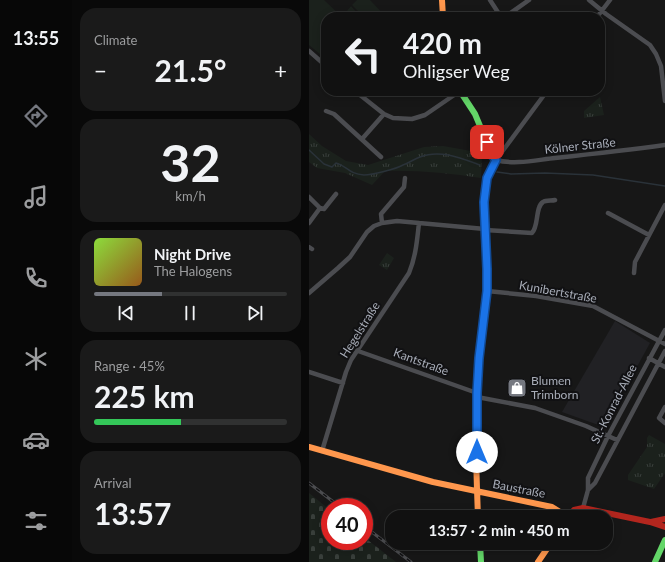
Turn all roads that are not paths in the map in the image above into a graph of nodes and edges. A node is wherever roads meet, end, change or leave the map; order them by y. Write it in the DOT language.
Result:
graph roads {
  1 [pos="442,0"];
  2 [pos="490,0"];
  3 [pos="529,0"];
  4 [pos="589,0"];
  5 [pos="610,0"];
  6 [pos="602,10"];
  7 [pos="443,12"];
  8 [pos="498,12"];
  9 [pos="512,12"];
  10 [pos="605,12"];
  11 [pos="605,12"];
  12 [pos="309,51"];
  13 [pos="321,62"];
  14 [pos="361,96"];
  15 [pos="453,96"];
  16 [pos="464,96"];
  17 [pos="543,96"];
  18 [pos="665,101"];
  19 [pos="326,111"];
  20 [pos="384,114"];
  21 [pos="362,138"];
  22 [pos="665,145"];
  23 [pos="381,157"];
  24 [pos="496,160"];
  25 [pos="405,178"];
  26 [pos="336,194"];
  27 [pos="309,197"];
  28 [pos="555,200"];
  29 [pos="665,205"];
  30 [pos="320,208"];
  31 [pos="608,213"];
  32 [pos="309,223"];
  33 [pos="382,223"];
  34 [pos="419,223"];
  35 [pos="485,230"];
  36 [pos="649,235"];
  37 [pos="634,273"];
  38 [pos="487,291"];
  39 [pos="309,293"];
  40 [pos="665,330"];
  41 [pos="659,340"];
  42 [pos="665,344"];
  43 [pos="358,351"];
  44 [pos="665,351"];
  45 [pos="649,358"];
  46 [pos="659,363"];
  47 [pos="665,367"];
  48 [pos="309,372"];
  49 [pos="343,383"];
  50 [pos="477,395"];
  51 [pos="665,407"];
  52 [pos="665,423"];
  53 [pos="608,436"];
  54 [pos="617,440"];
  55 [pos="309,447"];
  56 [pos="322,452"];
  57 [pos="588,490"];
  58 [pos="477,492"];
  59 [pos="583,508"];
  60 [pos="478,510"];
  61 [pos="556,510"];
  62 [pos="574,510"];
  63 [pos="664,520"];
  64 [pos="650,522"];
  65 [pos="665,527"];
  66 [pos="665,540"];
  67 [pos="480,550"];
  68 [pos="546,550"];
  69 [pos="481,562"];
  70 [pos="538,562"];
  71 [pos="655,562"];
  1 -- 7 [label="street"];
  2 -- 8 [label="street"];
  3 -- 9 [label="street"];
  4 -- 6 [label="street"];
  5 -- 6 [label="street"];
  6 -- 10 [label="street"];
  11 -- 18 [label="street"];
  12 -- 13 [label="street"];
  14 -- 20 [label="street"];
  15 -- 20 [label="street"];
  16 -- 24 [label="street"];
  17 -- 24 [label="street"];
  19 -- 21 [label="street"];
  20 -- 21 [label="street"];
  21 -- 23 [label="street"];
  22 -- 24 [label="street, Kölner Straße"];
  24 -- 35 [label="street"];
  25 -- 33 [label="street"];
  26 -- 30 [label="street"];
  27 -- 30 [label="street"];
  28 -- 35 [label="street"];
  29 -- 36 [label="street"];
  30 -- 32 [label="street"];
  31 -- 36 [label="street"];
  33 -- 34 [label="street"];
  33 -- 39 [label="street"];
  34 -- 35 [label="street"];
  34 -- 43 [label="street, Hegelstraße"];
  35 -- 38 [label="street"];
  36 -- 37 [label="street"];
  38 -- 41 [label="street, Kunibertstraße"];
  38 -- 50 [label="street"];
  40 -- 41 [label="street, St.-Konrad-Allee"];
  41 -- 42 [label="street, Kunibertstraße"];
  41 -- 45 [label="street, St.-Konrad-Allee"];
  43 -- 49 [label="street, Hegelstraße"];
  43 -- 50 [label="street, Kantstraße"];
  44 -- 46 [label="street, St.-Konrad-Allee"];
  45 -- 46 [label="street"];
  45 -- 53 [label="street, St.-Konrad-Allee"];
  46 -- 47 [label="street"];
  46 -- 54 [label="street, St.-Konrad-Allee"];
  48 -- 49 [label="street"];
  49 -- 56 [label="street, Hegelstraße"];
  50 -- 53 [label="street, Kantstraße"];
  50 -- 58 [label="street"];
  51 -- 52 [label="street"];
  53 -- 54 [label="street, Kantstraße"];
  53 -- 57 [label="street, St.-Konrad-Allee"];
  54 -- 57 [label="street, St.-Konrad-Allee"];
  55 -- 56 [label="street, Baustraße"];
  56 -- 58 [label="street, Baustraße"];
  57 -- 59 [label="street, St.-Konrad-Allee"];
  58 -- 60 [label="street"];
  58 -- 61 [label="street, Baustraße"];
  59 -- 62 [label="street, Baustraße"];
  59 -- 64 [label="street"];
  63 -- 64 [label="street"];
  64 -- 65 [label="street"];
  66 -- 71 [label="street"];
  67 -- 69 [label="street"];
  68 -- 70 [label="street"];
}
